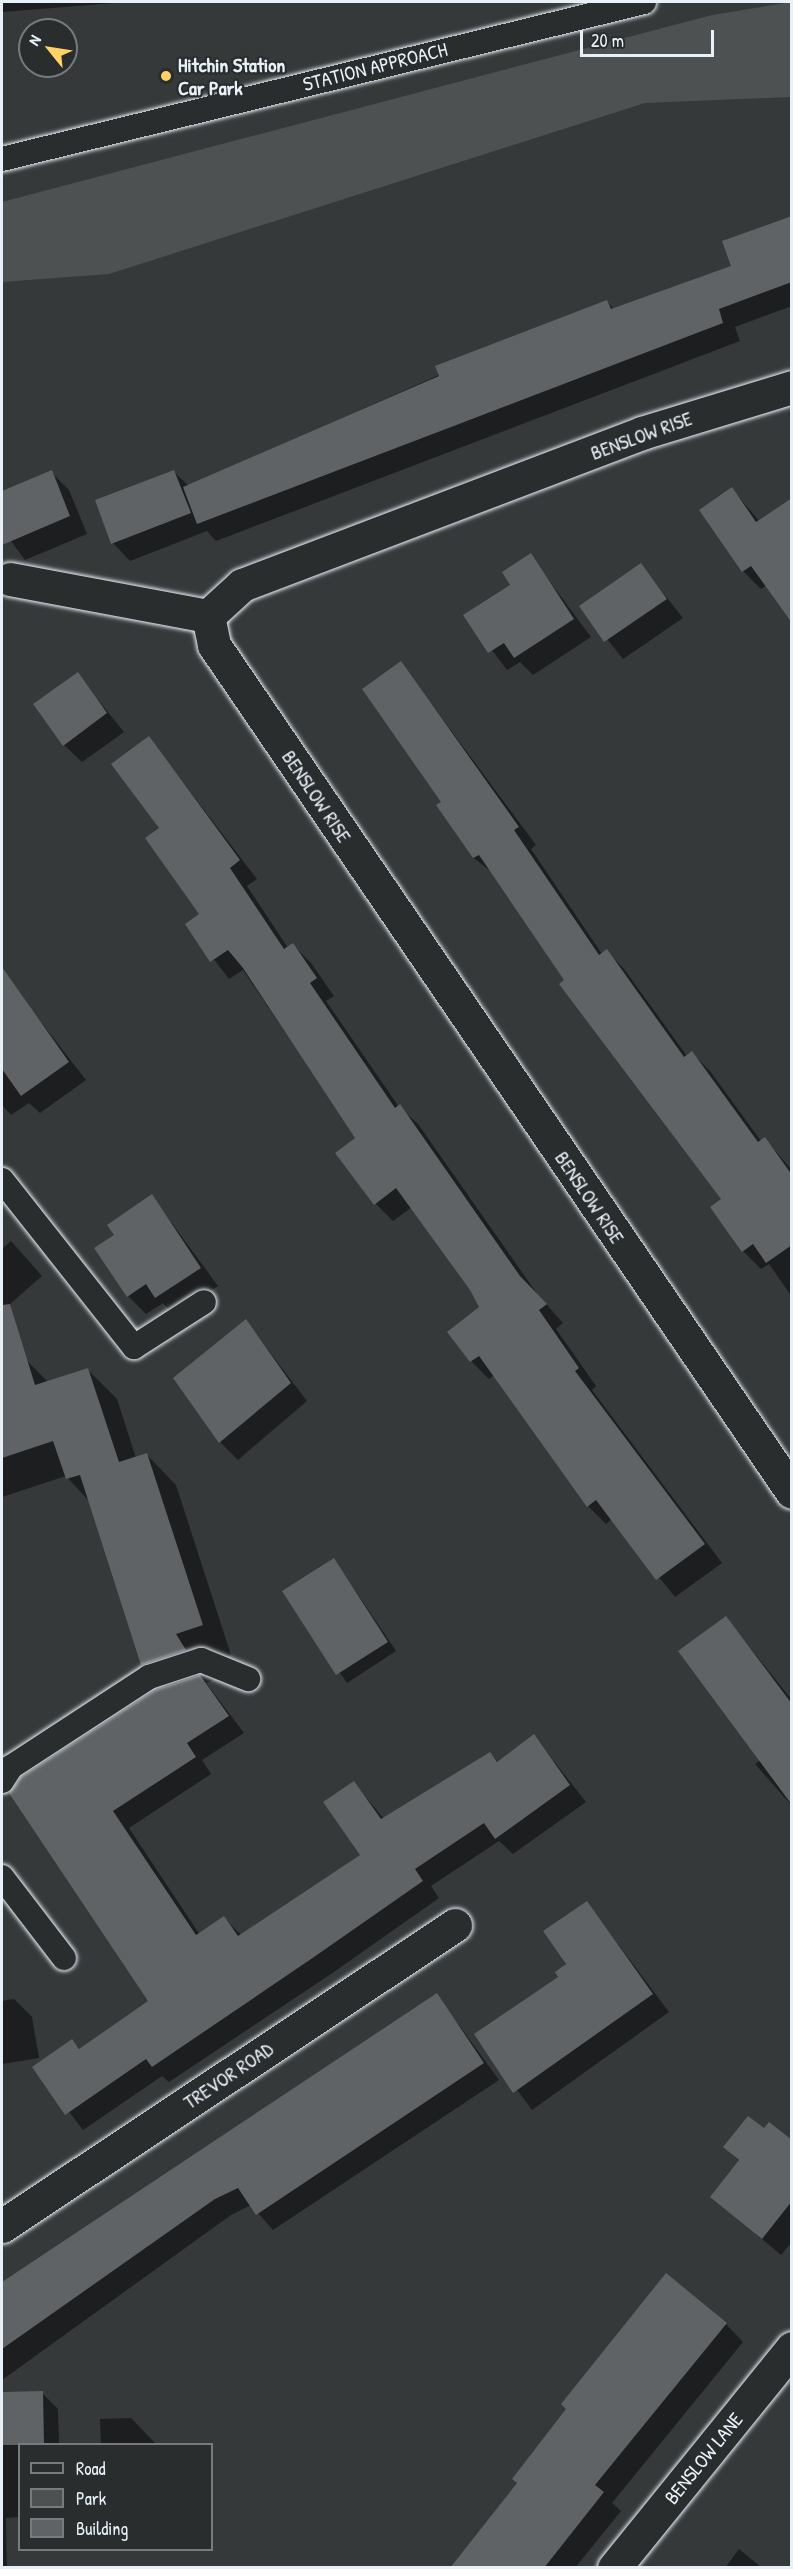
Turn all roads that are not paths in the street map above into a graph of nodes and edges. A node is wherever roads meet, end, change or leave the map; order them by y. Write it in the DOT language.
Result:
graph roads {
  1 [pos="644,2"];
  2 [pos="2,159"];
  3 [pos="792,387"];
  4 [pos="10,579"];
  5 [pos="208,616"];
  6 [pos="2,1180"];
  7 [pos="204,1302"];
  8 [pos="792,1492"];
  9 [pos="248,1679"];
  10 [pos="2,1781"];
  11 [pos="2,1877"];
  12 [pos="455,1925"];
  13 [pos="64,1958"];
  14 [pos="2,2226"];
  15 [pos="792,2348"];
  16 [pos="614,2568"];
  1 -- 2 [label="lane, STATION APPROACH"];
  3 -- 5 [label="street, BENSLOW RISE"];
  4 -- 5 [label="street"];
  5 -- 8 [label="street, BENSLOW RISE"];
  6 -- 7 [label="lane"];
  9 -- 10 [label="lane"];
  11 -- 13 [label="lane"];
  12 -- 14 [label="street, TREVOR ROAD"];
  15 -- 16 [label="street, BENSLOW LANE"];
}
